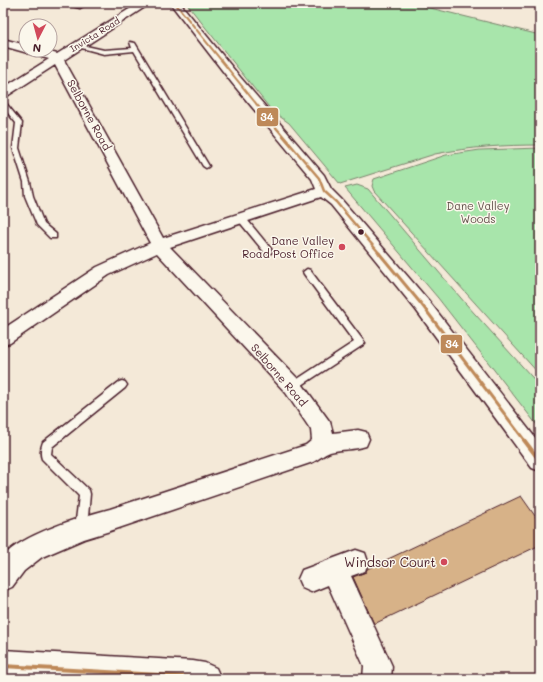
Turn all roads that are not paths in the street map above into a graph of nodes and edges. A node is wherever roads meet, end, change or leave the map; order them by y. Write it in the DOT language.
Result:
graph roads {
  1 [pos="146,3"];
  2 [pos="175,3"];
  3 [pos="3,42"];
  4 [pos="132,43"];
  5 [pos="77,46"];
  6 [pos="18,47"];
  7 [pos="135,49"];
  8 [pos="58,58"];
  9 [pos="3,93"];
  10 [pos="3,103"];
  11 [pos="206,166"];
  12 [pos="324,191"];
  13 [pos="241,218"];
  14 [pos="53,236"];
  15 [pos="159,245"];
  16 [pos="268,251"];
  17 [pos="307,272"];
  18 [pos="3,338"];
  19 [pos="122,385"];
  20 [pos="293,387"];
  21 [pos="358,439"];
  22 [pos="323,444"];
  23 [pos="540,461"];
  24 [pos="81,528"];
  25 [pos="3,578"];
  26 [pos="311,579"];
  27 [pos="3,666"];
  28 [pos="378,672"];
  29 [pos="205,679"];
  1 -- 5 [label="street, Invicta Road"];
  2 -- 12 [label="street"];
  3 -- 6 [label="street"];
  4 -- 7 [label="lane"];
  5 -- 7 [label="lane"];
  5 -- 8 [label="street, Invicta Road"];
  7 -- 11 [label="lane"];
  8 -- 9 [label="street, Invicta Road"];
  8 -- 15 [label="street, Selborne Road"];
  10 -- 14 [label="lane"];
  12 -- 13 [label="street"];
  12 -- 23 [label="street"];
  13 -- 15 [label="street"];
  13 -- 16 [label="lane"];
  15 -- 18 [label="street"];
  15 -- 20 [label="street, Selborne Road"];
  17 -- 20 [label="lane"];
  19 -- 24 [label="lane"];
  20 -- 22 [label="street, Selborne Road"];
  21 -- 22 [label="street"];
  22 -- 24 [label="street"];
  24 -- 25 [label="street"];
  26 -- 28 [label="street"];
  27 -- 29 [label="main road"];
}
